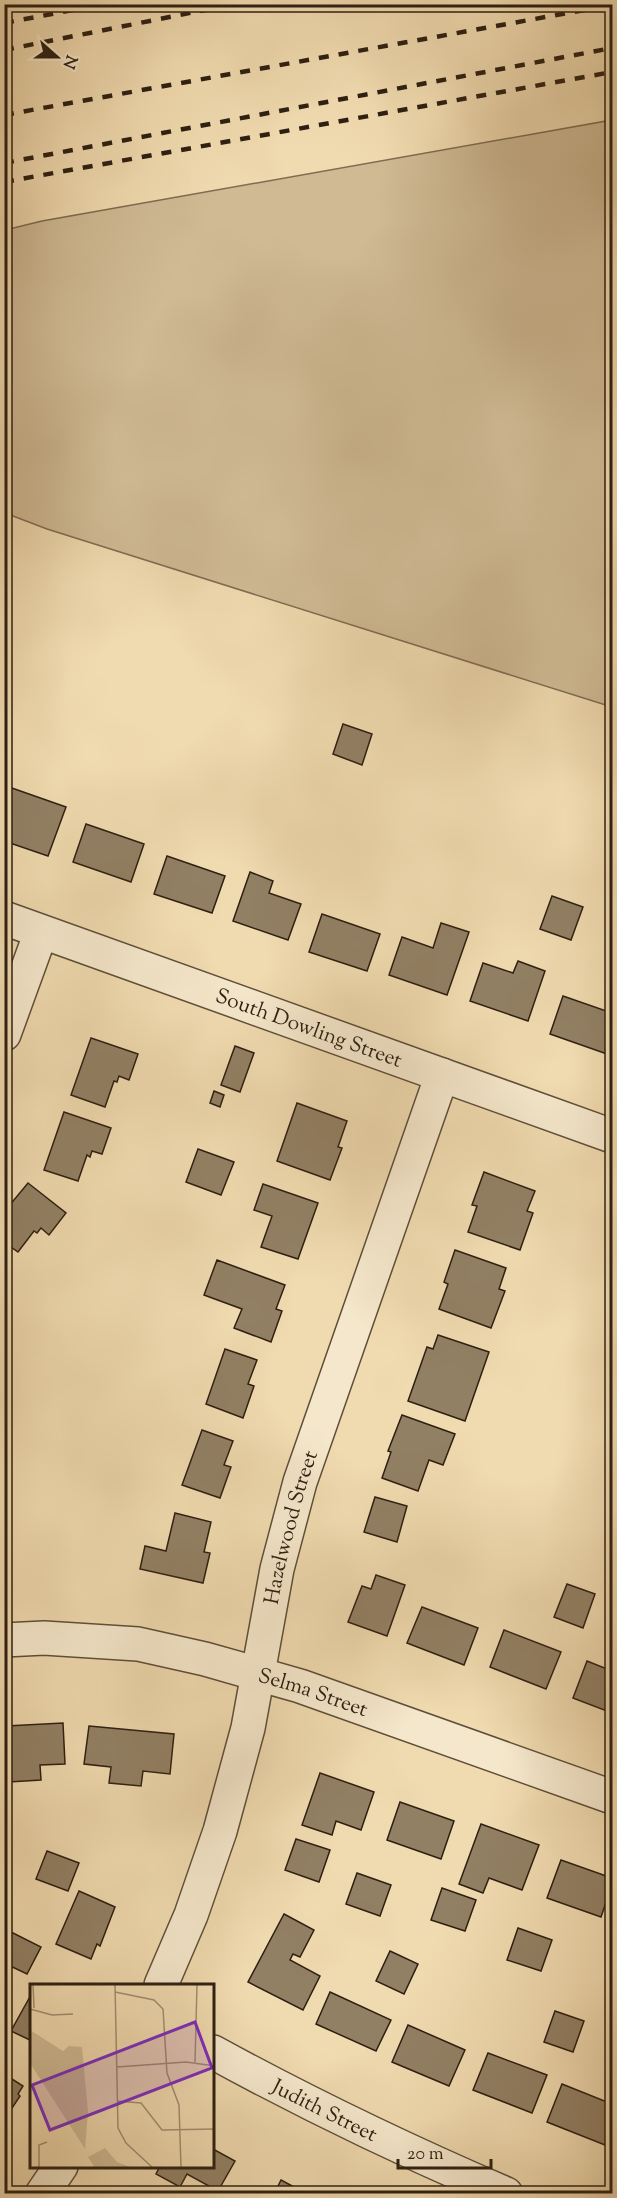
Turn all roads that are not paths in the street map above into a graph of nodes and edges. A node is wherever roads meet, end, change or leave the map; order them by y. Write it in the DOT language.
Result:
graph roads {
  1 [pos="4,918"];
  2 [pos="41,932"];
  3 [pos="4,1034"];
  4 [pos="442,1075"];
  5 [pos="612,1136"];
  6 [pos="4,1640"];
  7 [pos="259,1674"];
  8 [pos="612,1797"];
  9 [pos="161,1984"];
  10 [pos="214,2053"];
  11 [pos="60,2168"];
  12 [pos="42,2193"];
  13 [pos="506,2193"];
  1 -- 2 [label="street, South Dowling Street"];
  2 -- 3 [label="street"];
  2 -- 4 [label="street, South Dowling Street"];
  4 -- 5 [label="street, South Dowling Street"];
  4 -- 7 [label="street, Hazelwood Street"];
  6 -- 7 [label="street, Selma Street"];
  7 -- 8 [label="street, Selma Street"];
  7 -- 9 [label="street, Hazelwood Street"];
  10 -- 13 [label="street, Judith Street"];
  11 -- 12 [label="street"];
}
